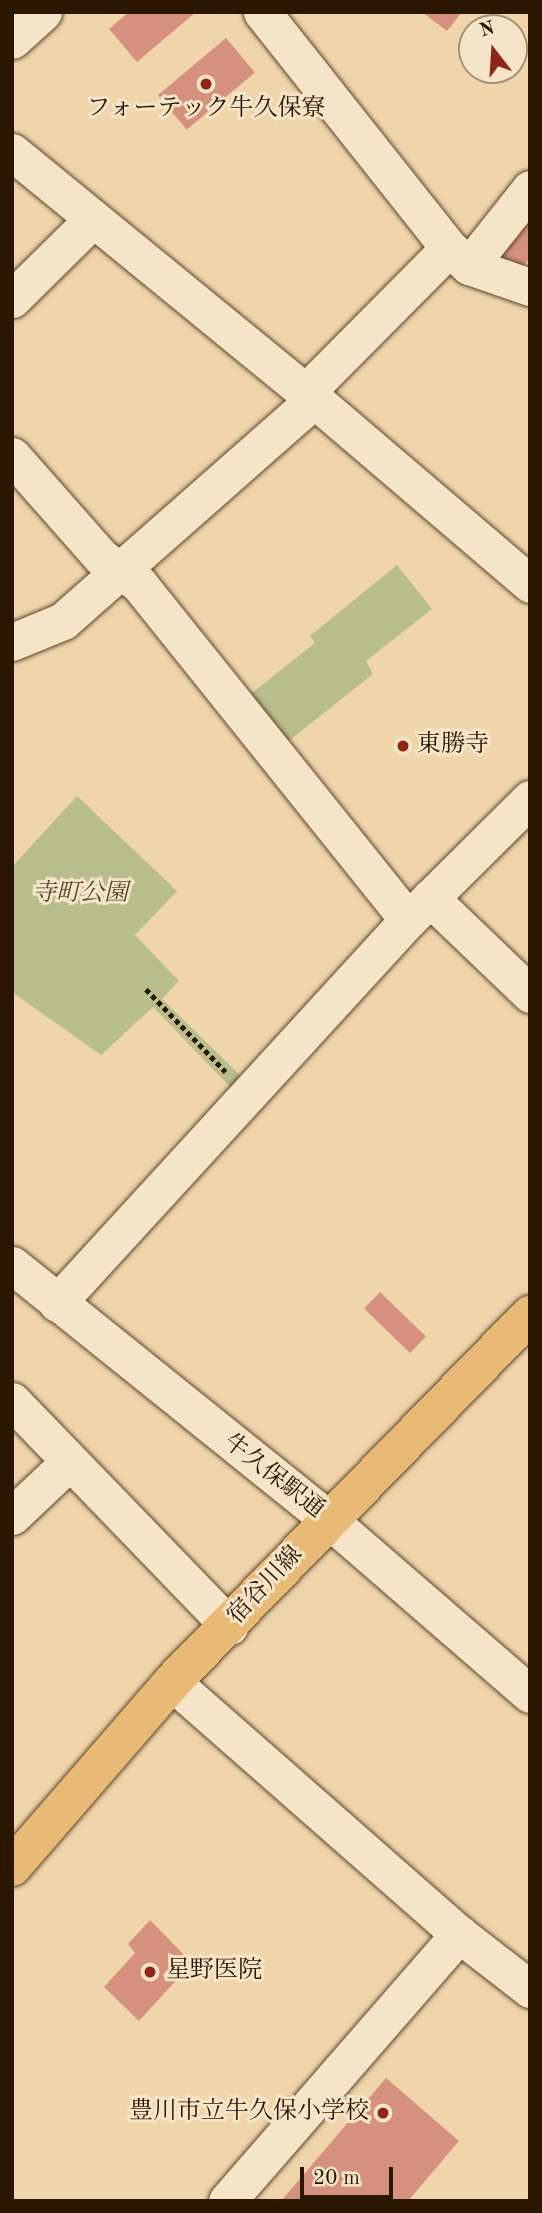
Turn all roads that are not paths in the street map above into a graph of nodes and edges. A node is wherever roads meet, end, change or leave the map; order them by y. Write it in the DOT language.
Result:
graph roads {
  1 [pos="43,12"];
  2 [pos="262,12"];
  3 [pos="12,40"];
  4 [pos="12,152"];
  5 [pos="530,189"];
  6 [pos="92,220"];
  7 [pos="459,257"];
  8 [pos="530,288"];
  9 [pos="12,299"];
  10 [pos="309,395"];
  11 [pos="12,456"];
  12 [pos="120,571"];
  13 [pos="530,584"];
  14 [pos="12,642"];
  15 [pos="530,799"];
  16 [pos="419,909"];
  17 [pos="530,994"];
  18 [pos="12,1266"];
  19 [pos="57,1303"];
  20 [pos="530,1315"];
  21 [pos="12,1401"];
  22 [pos="68,1463"];
  23 [pos="12,1516"];
  24 [pos="329,1520"];
  25 [pos="229,1626"];
  26 [pos="172,1682"];
  27 [pos="530,1694"];
  28 [pos="12,1867"];
  29 [pos="458,1934"];
  30 [pos="530,1989"];
  31 [pos="227,2201"];
  1 -- 3 [label="street"];
  2 -- 7 [label="street"];
  4 -- 6 [label="street"];
  5 -- 7 [label="street"];
  6 -- 9 [label="street"];
  6 -- 10 [label="street"];
  7 -- 8 [label="street"];
  7 -- 10 [label="street"];
  10 -- 12 [label="street"];
  10 -- 13 [label="street"];
  11 -- 12 [label="street"];
  12 -- 14 [label="street"];
  12 -- 16 [label="street"];
  15 -- 16 [label="street"];
  16 -- 17 [label="street"];
  16 -- 19 [label="street"];
  18 -- 19 [label="street, 牛久保駅通"];
  19 -- 24 [label="street, 牛久保駅通"];
  20 -- 24 [label="main road, 宿谷川線"];
  21 -- 22 [label="street"];
  22 -- 23 [label="street"];
  22 -- 25 [label="street"];
  24 -- 25 [label="main road, 宿谷川線"];
  24 -- 27 [label="street, 牛久保駅通"];
  25 -- 26 [label="main road, 宿谷川線"];
  26 -- 28 [label="main road, 宿谷川線"];
  26 -- 29 [label="street"];
  29 -- 30 [label="street"];
  29 -- 31 [label="street"];
}
